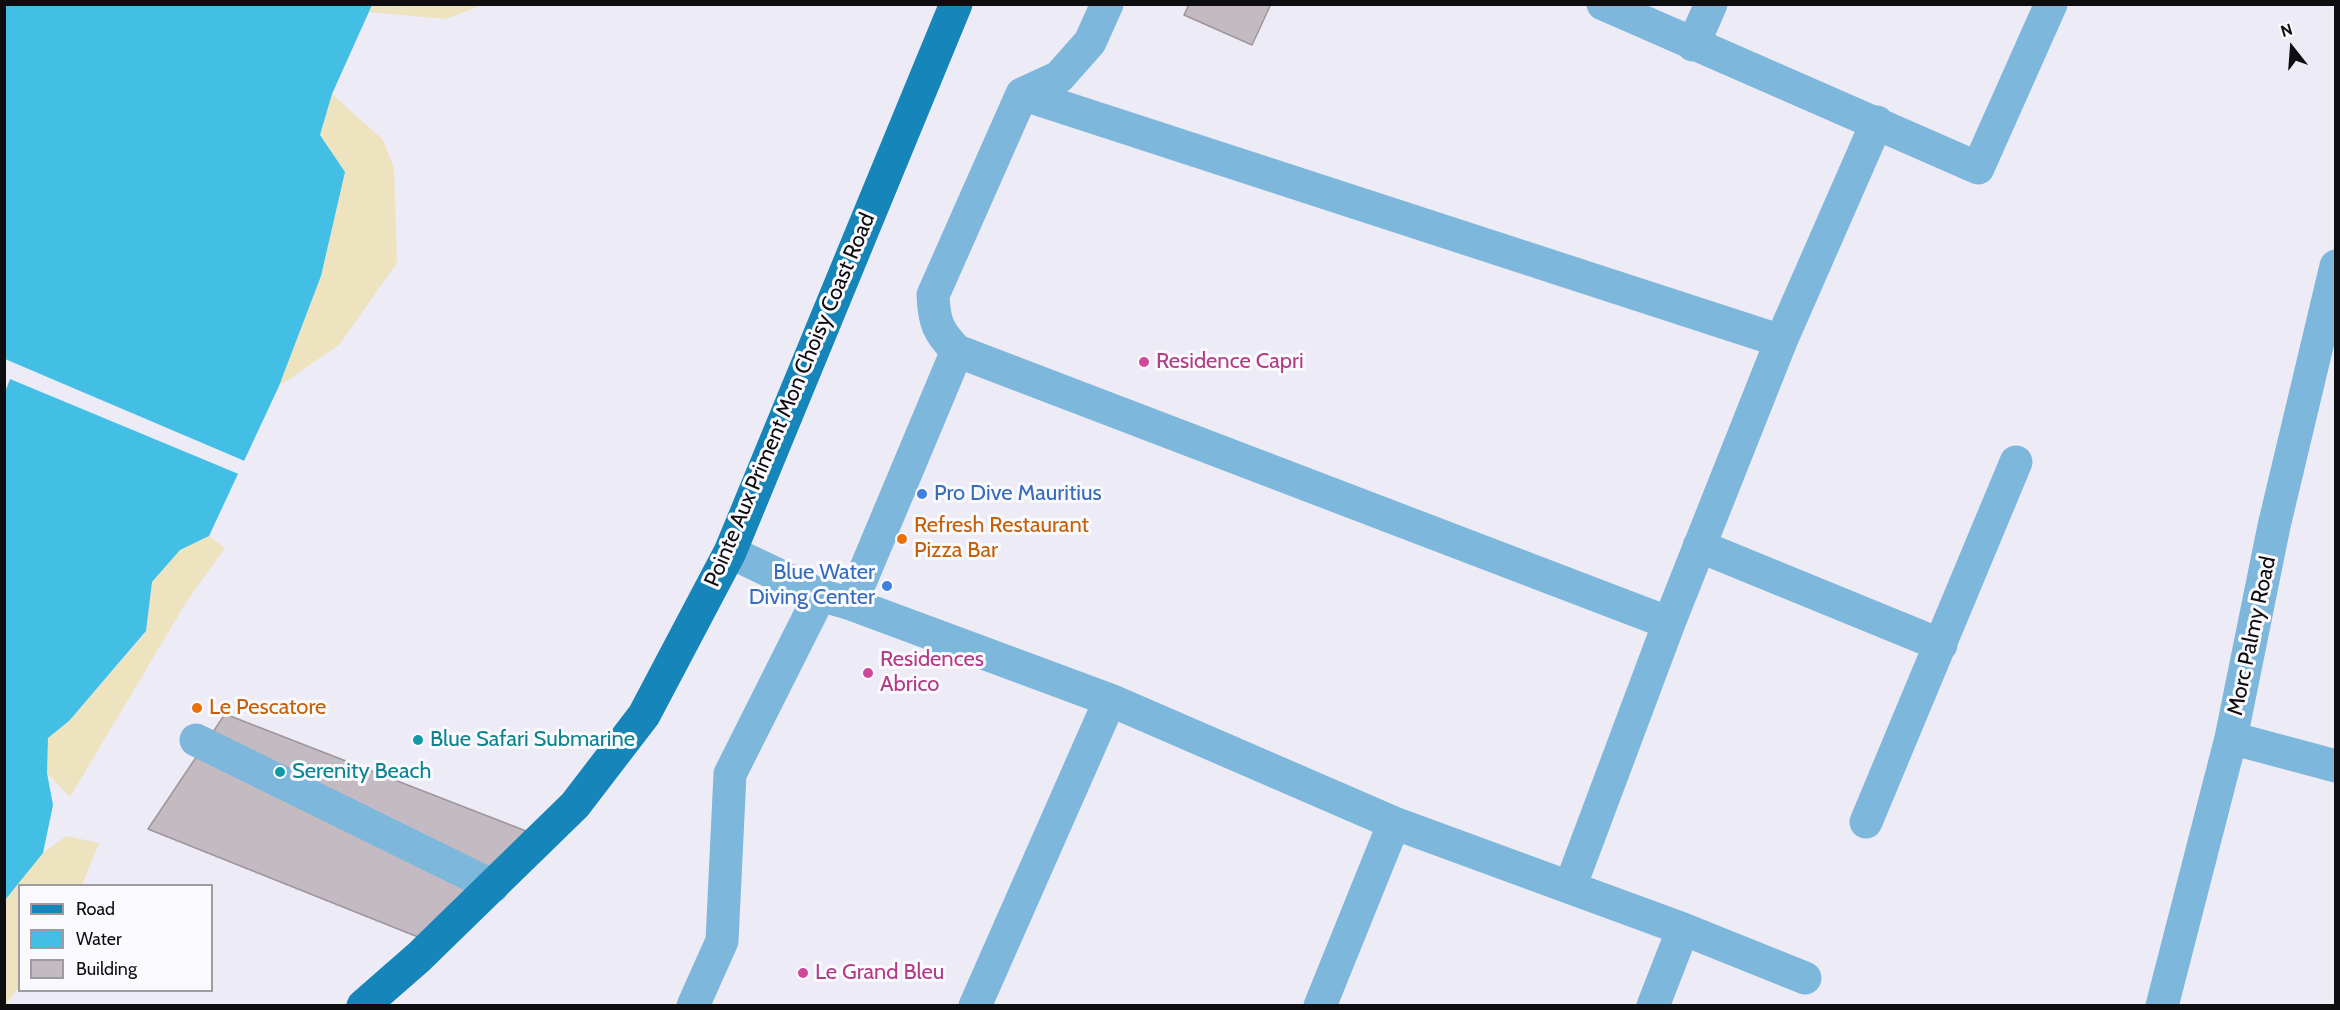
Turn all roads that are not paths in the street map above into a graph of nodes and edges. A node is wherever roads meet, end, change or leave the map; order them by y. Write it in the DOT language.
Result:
graph roads {
  1 [pos="956,4"];
  2 [pos="1107,4"];
  3 [pos="1603,4"];
  4 [pos="1711,4"];
  5 [pos="2051,4"];
  6 [pos="1693,45"];
  7 [pos="1023,94"];
  8 [pos="1877,122"];
  9 [pos="2336,266"];
  10 [pos="1780,341"];
  11 [pos="957,351"];
  12 [pos="2016,462"];
  13 [pos="1699,546"];
  14 [pos="730,552"];
  15 [pos="820,595"];
  16 [pos="851,604"];
  17 [pos="1669,623"];
  18 [pos="1941,645"];
  19 [pos="1110,700"];
  20 [pos="2231,738"];
  21 [pos="196,740"];
  22 [pos="2336,766"];
  23 [pos="1866,822"];
  24 [pos="1394,823"];
  25 [pos="493,886"];
  26 [pos="1570,888"];
  27 [pos="1683,929"];
  28 [pos="1805,978"];
  29 [pos="363,1005"];
  30 [pos="693,1005"];
  31 [pos="975,1005"];
  32 [pos="1320,1005"];
  33 [pos="1653,1005"];
  34 [pos="2162,1005"];
  1 -- 14 [label="main road, Pointe Aux Priment Mon Choisy Coast Road"];
  2 -- 7 [label="street"];
  3 -- 6 [label="street"];
  4 -- 6 [label="street"];
  5 -- 8 [label="street"];
  6 -- 8 [label="street"];
  7 -- 10 [label="street"];
  7 -- 11 [label="street"];
  8 -- 10 [label="street"];
  9 -- 20 [label="street, Morc Palmy Road"];
  10 -- 13 [label="street"];
  11 -- 16 [label="street"];
  11 -- 17 [label="street"];
  12 -- 18 [label="street"];
  13 -- 17 [label="street"];
  13 -- 18 [label="street"];
  14 -- 15 [label="street"];
  14 -- 25 [label="main road, Pointe Aux Priment Mon Choisy Coast Road"];
  15 -- 16 [label="street"];
  15 -- 30 [label="street"];
  16 -- 19 [label="street"];
  17 -- 26 [label="street"];
  18 -- 23 [label="street"];
  19 -- 24 [label="street"];
  19 -- 31 [label="street"];
  20 -- 22 [label="street"];
  20 -- 34 [label="street, Morc Palmy Road"];
  21 -- 25 [label="street"];
  24 -- 26 [label="street"];
  24 -- 32 [label="street"];
  25 -- 29 [label="main road, Pointe Aux Priment Mon Choisy Coast Road"];
  26 -- 27 [label="street"];
  27 -- 28 [label="street"];
  27 -- 33 [label="street"];
}
